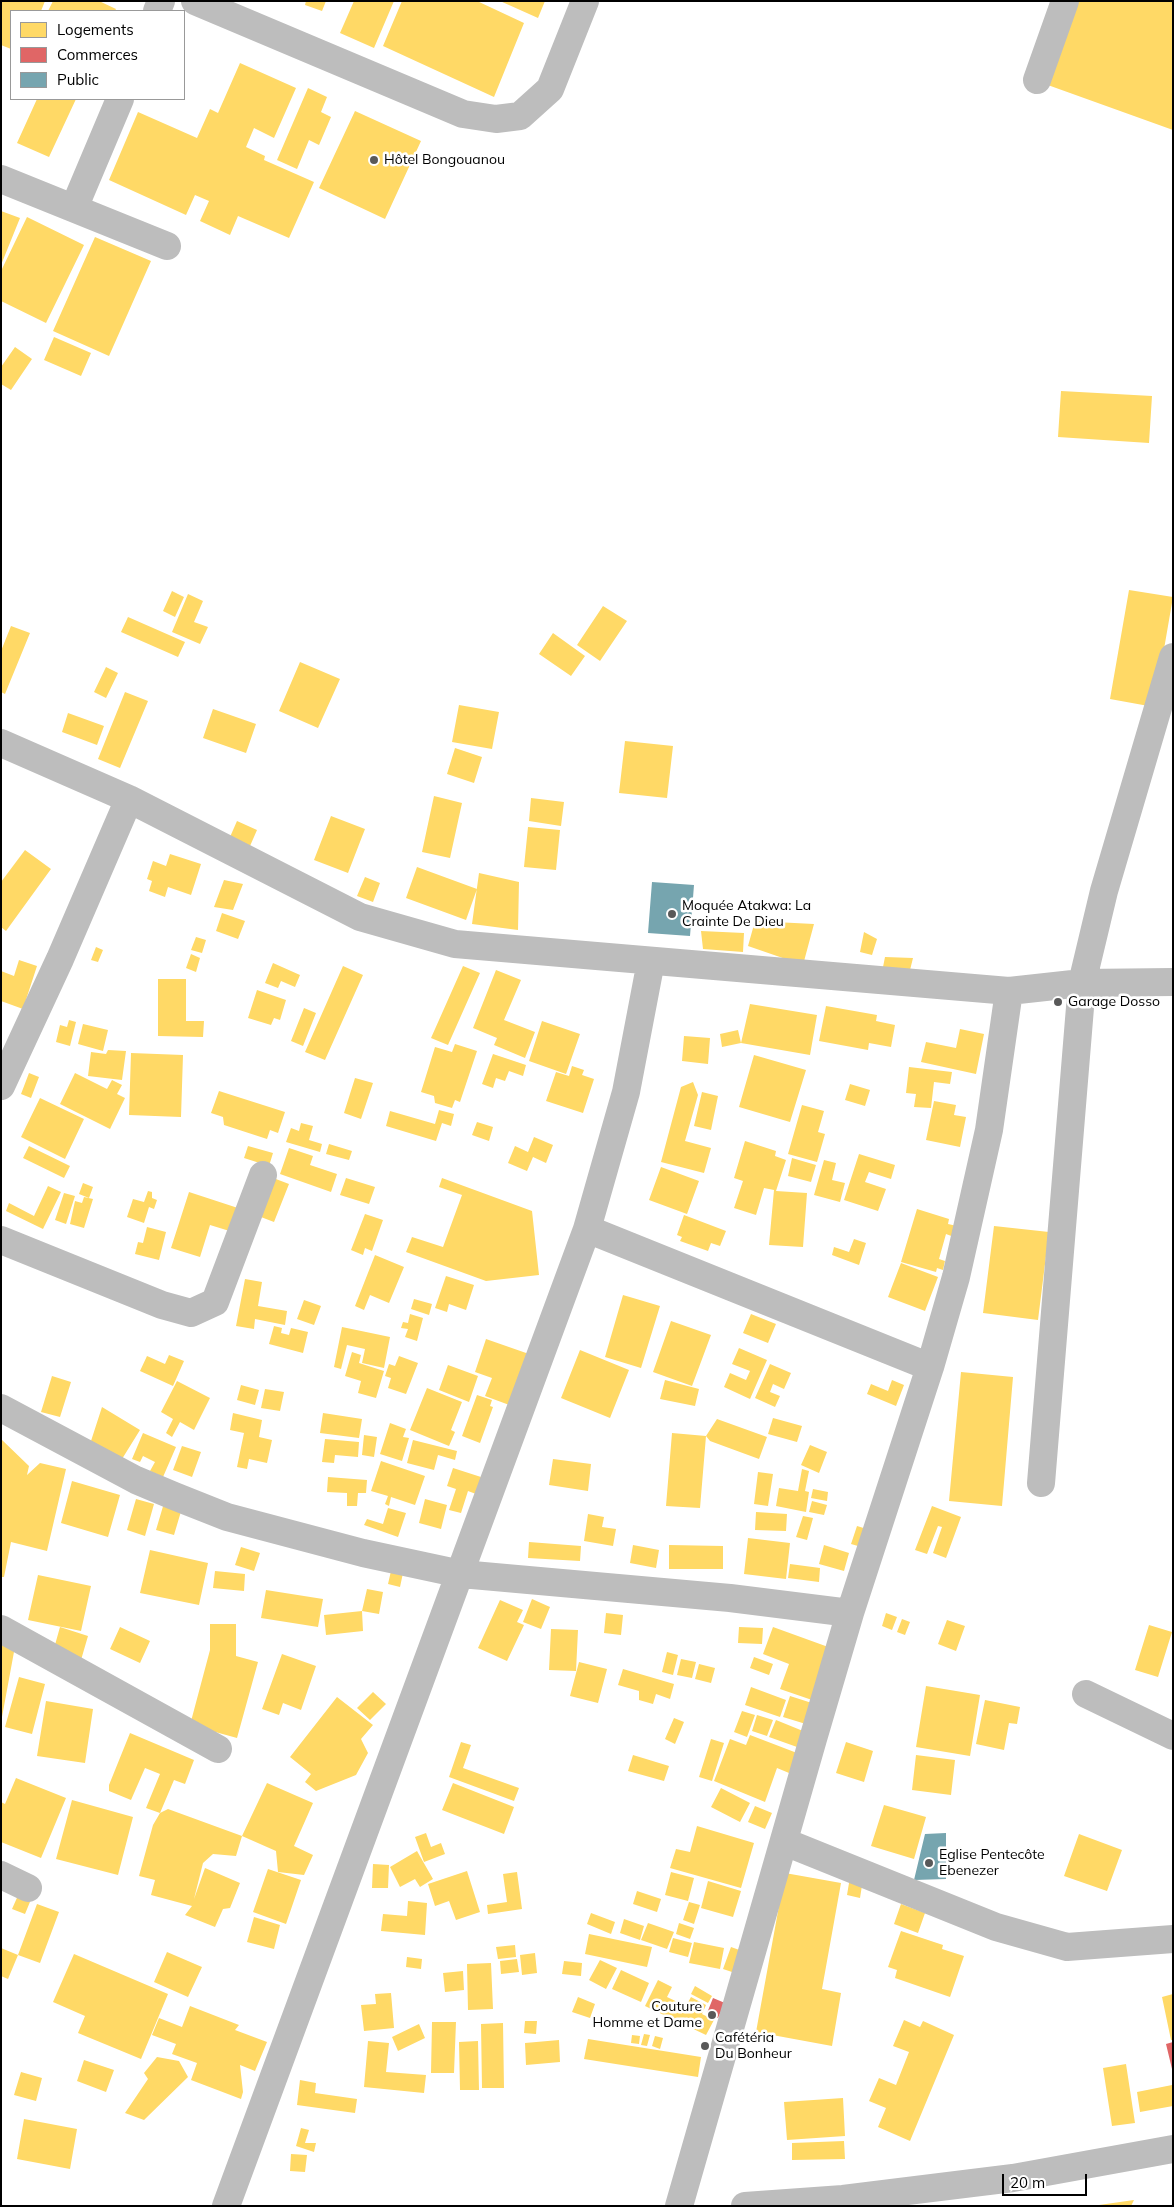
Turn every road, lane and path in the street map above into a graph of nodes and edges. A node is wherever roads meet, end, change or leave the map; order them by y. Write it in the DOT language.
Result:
graph roads {
  1 [pos="194,1"];
  2 [pos="585,1"];
  3 [pos="1065,1"];
  4 [pos="1037,80"];
  5 [pos="120,100"];
  6 [pos="1,179"];
  7 [pos="74,208"];
  8 [pos="167,246"];
  9 [pos="1173,657"];
  10 [pos="1,743"];
  11 [pos="129,799"];
  12 [pos="651,961"];
  13 [pos="1173,982"];
  14 [pos="1082,983"];
  15 [pos="1009,991"];
  16 [pos="1,1086"];
  17 [pos="263,1175"];
  18 [pos="587,1229"];
  19 [pos="1,1240"];
  20 [pos="930,1367"];
  21 [pos="1,1408"];
  22 [pos="1041,1482"];
  23 [pos="461,1574"];
  24 [pos="850,1613"];
  25 [pos="1,1629"];
  26 [pos="1086,1694"];
  27 [pos="1173,1736"];
  28 [pos="218,1749"];
  29 [pos="785,1842"];
  30 [pos="1,1875"];
  31 [pos="28,1888"];
  32 [pos="1173,1939"];
  33 [pos="1173,2149"];
  34 [pos="908,2199"];
  35 [pos="226,2206"];
  36 [pos="679,2206"];
  37 [pos="745,2206"];
  1 -- 2 [label="street"];
  3 -- 4 [label="street"];
  5 -- 7 [label="street"];
  6 -- 7 [label="street"];
  7 -- 8 [label="street"];
  9 -- 14 [label="street"];
  10 -- 11 [label="street"];
  11 -- 12 [label="street"];
  11 -- 16 [label="street"];
  12 -- 15 [label="street"];
  12 -- 18 [label="street"];
  13 -- 14 [label="street"];
  14 -- 15 [label="street"];
  14 -- 22 [label="street"];
  15 -- 20 [label="street"];
  17 -- 19 [label="street"];
  18 -- 20 [label="street"];
  18 -- 23 [label="street"];
  20 -- 24 [label="street"];
  21 -- 23 [label="street"];
  23 -- 24 [label="street"];
  23 -- 35 [label="street"];
  24 -- 29 [label="street"];
  25 -- 28 [label="street"];
  26 -- 27 [label="street"];
  29 -- 32 [label="street"];
  29 -- 36 [label="street"];
  30 -- 31 [label="street"];
  33 -- 34 [label="street"];
  34 -- 37 [label="street"];
}
